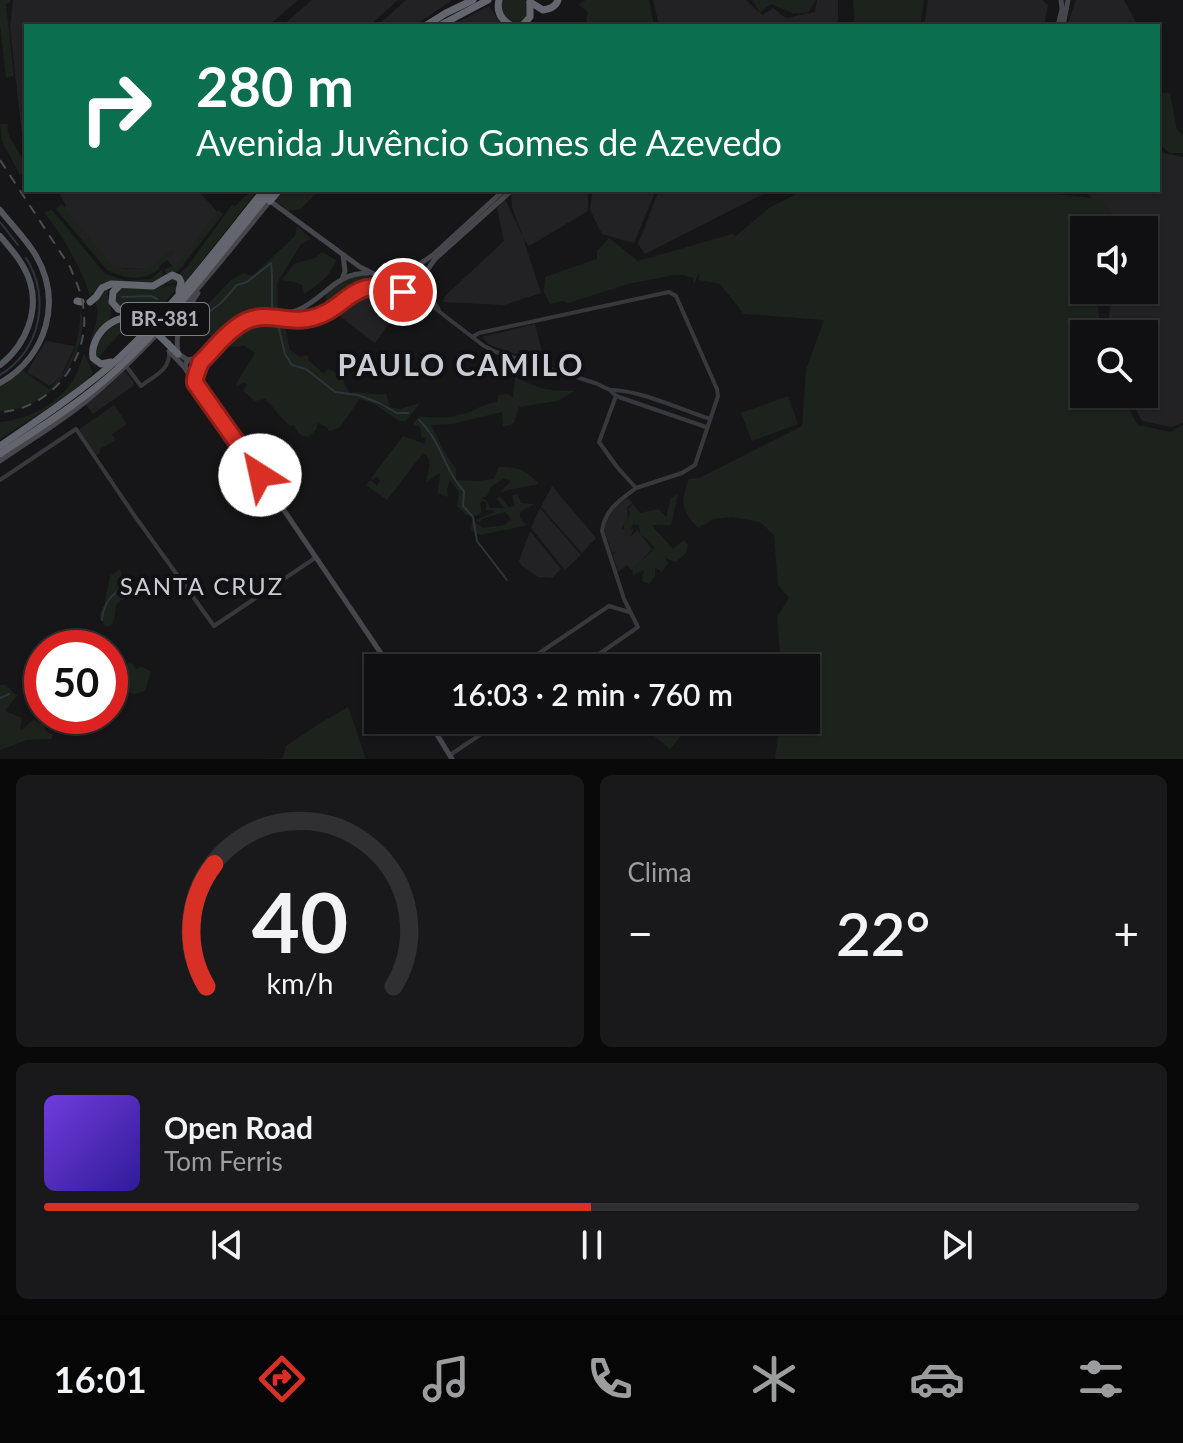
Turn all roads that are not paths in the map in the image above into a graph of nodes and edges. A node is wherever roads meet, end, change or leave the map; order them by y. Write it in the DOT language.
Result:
graph roads {
  1 [pos="457,0"];
  2 [pos="473,0"];
  3 [pos="488,0"];
  4 [pos="499,0"];
  5 [pos="558,0"];
  6 [pos="1061,0"];
  7 [pos="1068,0"];
  8 [pos="529,1"];
  9 [pos="448,16"];
  10 [pos="430,24"];
  11 [pos="442,24"];
  12 [pos="509,24"];
  13 [pos="524,24"];
  14 [pos="1060,24"];
  15 [pos="1061,24"];
  16 [pos="262,192"];
  17 [pos="270,192"];
  18 [pos="277,192"];
  19 [pos="502,192"];
  20 [pos="510,192"];
  21 [pos="270,201"];
  22 [pos="0,210"];
  23 [pos="0,236"];
  24 [pos="30,248"];
  25 [pos="343,254"];
  26 [pos="17,257"];
  27 [pos="214,270"];
  28 [pos="409,271"];
  29 [pos="373,273"];
  30 [pos="425,273"];
  31 [pos="343,278"];
  32 [pos="120,285"];
  33 [pos="425,286"];
  34 [pos="416,291"];
  35 [pos="325,293"];
  36 [pos="175,299"];
  37 [pos="83,302"];
  38 [pos="326,305"];
  39 [pos="441,312"];
  40 [pos="138,318"];
  41 [pos="472,337"];
  42 [pos="167,346"];
  43 [pos="178,354"];
  44 [pos="117,360"];
  45 [pos="194,361"];
  46 [pos="0,365"];
  47 [pos="126,366"];
  48 [pos="186,370"];
  49 [pos="197,372"];
  50 [pos="0,383"];
  51 [pos="195,383"];
  52 [pos="610,390"];
  53 [pos="616,396"];
  54 [pos="90,398"];
  55 [pos="710,419"];
  56 [pos="706,427"];
  57 [pos="40,428"];
  58 [pos="0,444"];
  59 [pos="0,454"];
  60 [pos="0,461"];
  61 [pos="0,480"];
  62 [pos="636,488"];
  63 [pos="315,558"];
  64 [pos="624,599"];
  65 [pos="611,606"];
  66 [pos="629,612"];
  67 [pos="381,654"];
  68 [pos="538,654"];
  69 [pos="599,654"];
  70 [pos="437,734"];
  71 [pos="483,734"];
  72 [pos="451,757"];
  1 -- 9 [label="highway"];
  2 -- 9 [label="highway"];
  3 -- 9 [label="highway"];
  4 -- 12 [label="highway"];
  5 -- 8 [label="highway"];
  6 -- 14 [label="main road"];
  7 -- 15 [label="main road"];
  8 -- 13 [label="highway"];
  9 -- 10 [label="highway"];
  9 -- 11 [label="highway"];
  16 -- 36 [label="highway, BR-381"];
  17 -- 57 [label="highway, BR-381"];
  18 -- 21 [label="highway, BR-381"];
  19 -- 28 [label="main road"];
  20 -- 30 [label="main road"];
  21 -- 25 [label="main road"];
  21 -- 27 [label="main road, BR-381"];
  22 -- 24 [label="main road"];
  23 -- 26 [label="main road"];
  24 -- 26 [label="main road"];
  24 -- 50 [label="main road"];
  25 -- 29 [label="main road"];
  25 -- 31 [label="main road"];
  26 -- 46 [label="main road"];
  27 -- 43 [label="main road"];
  27 -- 47 [label="main road, BR-381"];
  28 -- 29 [label="main road"];
  28 -- 30 [label="main road"];
  28 -- 34 [label="main road"];
  29 -- 31 [label="main road"];
  30 -- 33 [label="main road"];
  31 -- 35 [label="main road"];
  32 -- 36 [label="highway"];
  32 -- 37 [label="highway"];
  32 -- 40 [label="highway"];
  33 -- 34 [label="main road"];
  33 -- 39 [label="street"];
  34 -- 38 [label="main road"];
  34 -- 39 [label="street"];
  35 -- 38 [label="main road"];
  35 -- 45 [label="main road"];
  36 -- 44 [label="highway, BR-381"];
  38 -- 45 [label="main road"];
  39 -- 41 [label="street"];
  40 -- 42 [label="highway, bridge"];
  40 -- 44 [label="highway, BR-381"];
  41 -- 52 [label="street"];
  41 -- 55 [label="street"];
  42 -- 43 [label="highway"];
  42 -- 47 [label="street"];
  42 -- 48 [label="main road"];
  43 -- 45 [label="main road"];
  44 -- 58 [label="highway, BR-381"];
  45 -- 48 [label="main road"];
  45 -- 49 [label="main road"];
  47 -- 54 [label="main road, BR-381"];
  48 -- 49 [label="main road"];
  48 -- 51 [label="main road"];
  49 -- 51 [label="main road"];
  51 -- 63 [label="main road"];
  52 -- 53 [label="street"];
  52 -- 55 [label="street"];
  53 -- 56 [label="street"];
  53 -- 62 [label="street"];
  54 -- 57 [label="highway"];
  54 -- 60 [label="main road, BR-381"];
  55 -- 56 [label="street"];
  56 -- 62 [label="street"];
  57 -- 59 [label="highway, BR-381"];
  61 -- 63 [label="street"];
  62 -- 64 [label="street"];
  63 -- 67 [label="main road"];
  64 -- 65 [label="street"];
  64 -- 66 [label="street"];
  65 -- 66 [label="street"];
  65 -- 68 [label="street"];
  66 -- 69 [label="street"];
  70 -- 72 [label="main road"];
  71 -- 72 [label="street"];
}
